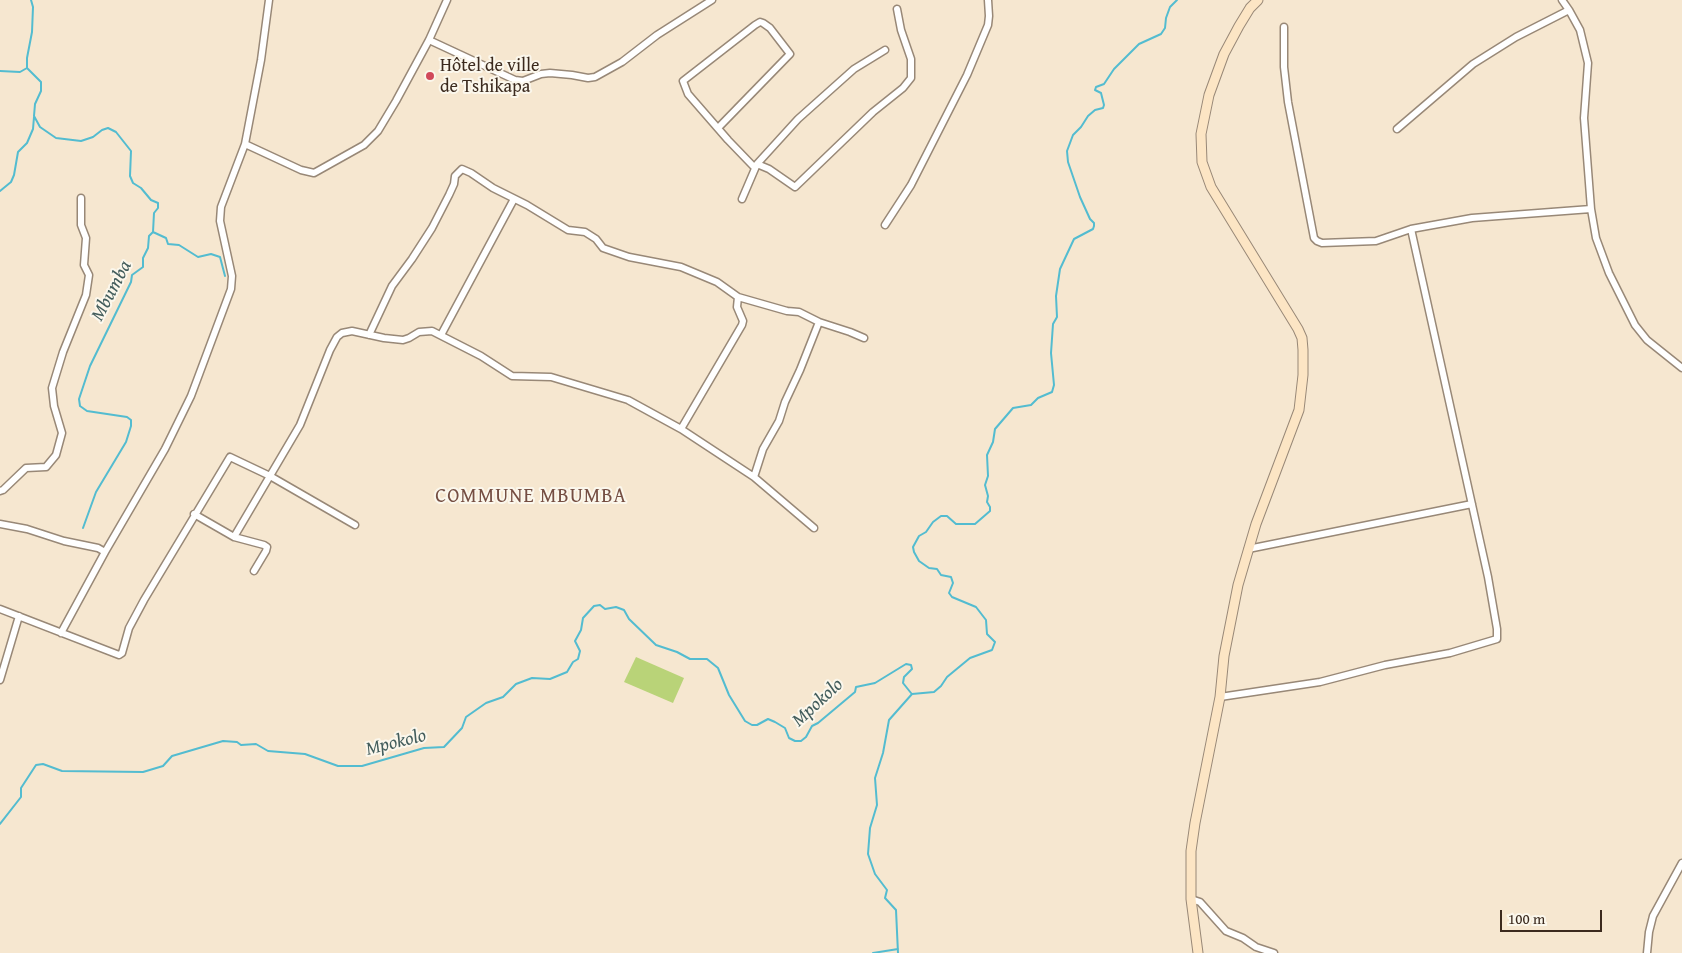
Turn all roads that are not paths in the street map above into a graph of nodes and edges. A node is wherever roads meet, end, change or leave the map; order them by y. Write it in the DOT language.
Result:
graph roads {
  1 [pos="269,0"];
  2 [pos="447,0"];
  3 [pos="712,0"];
  4 [pos="988,0"];
  5 [pos="1258,0"];
  6 [pos="1562,0"];
  7 [pos="897,9"];
  8 [pos="1569,10"];
  9 [pos="1284,27"];
  10 [pos="429,40"];
  11 [pos="885,50"];
  12 [pos="718,128"];
  13 [pos="1397,129"];
  14 [pos="245,144"];
  15 [pos="756,166"];
  16 [pos="81,198"];
  17 [pos="514,199"];
  18 [pos="742,199"];
  19 [pos="1591,209"];
  20 [pos="884,225"];
  21 [pos="1411,229"];
  22 [pos="738,297"];
  23 [pos="819,322"];
  24 [pos="369,335"];
  25 [pos="441,335"];
  26 [pos="864,338"];
  27 [pos="1682,368"];
  28 [pos="681,429"];
  29 [pos="270,476"];
  30 [pos="754,477"];
  31 [pos="0,491"];
  32 [pos="1472,504"];
  33 [pos="194,514"];
  34 [pos="0,524"];
  35 [pos="355,525"];
  36 [pos="814,528"];
  37 [pos="234,537"];
  38 [pos="1248,549"];
  39 [pos="105,552"];
  40 [pos="254,571"];
  41 [pos="0,609"];
  42 [pos="19,616"];
  43 [pos="61,633"];
  44 [pos="0,680"];
  45 [pos="1220,697"];
  46 [pos="1682,863"];
  47 [pos="1191,899"];
  48 [pos="1198,953"];
  49 [pos="1274,953"];
  50 [pos="1647,953"];
  1 -- 14 [label="street"];
  2 -- 10 [label="street"];
  3 -- 10 [label="street"];
  4 -- 20 [label="street"];
  5 -- 38 [label="main road"];
  6 -- 8 [label="street"];
  7 -- 15 [label="street"];
  8 -- 13 [label="street"];
  8 -- 19 [label="street"];
  9 -- 21 [label="street"];
  10 -- 14 [label="street"];
  11 -- 15 [label="street"];
  12 -- 12 [label="street"];
  12 -- 15 [label="street"];
  14 -- 39 [label="street"];
  15 -- 18 [label="street"];
  16 -- 31 [label="street"];
  17 -- 22 [label="street"];
  17 -- 24 [label="street"];
  17 -- 25 [label="street"];
  19 -- 21 [label="street"];
  19 -- 27 [label="street"];
  21 -- 32 [label="street"];
  22 -- 23 [label="street"];
  22 -- 28 [label="street"];
  23 -- 26 [label="street"];
  23 -- 30 [label="street"];
  24 -- 25 [label="street"];
  24 -- 29 [label="street"];
  25 -- 28 [label="street"];
  28 -- 30 [label="street"];
  29 -- 33 [label="street"];
  29 -- 35 [label="street"];
  29 -- 37 [label="street"];
  30 -- 36 [label="street"];
  32 -- 38 [label="street"];
  32 -- 45 [label="street"];
  33 -- 37 [label="street"];
  33 -- 43 [label="street"];
  34 -- 39 [label="street"];
  37 -- 40 [label="street"];
  38 -- 45 [label="main road"];
  39 -- 43 [label="street"];
  41 -- 42 [label="street"];
  42 -- 43 [label="street"];
  42 -- 44 [label="street"];
  45 -- 47 [label="main road"];
  46 -- 50 [label="street"];
  47 -- 48 [label="main road"];
  47 -- 49 [label="street"];
}
